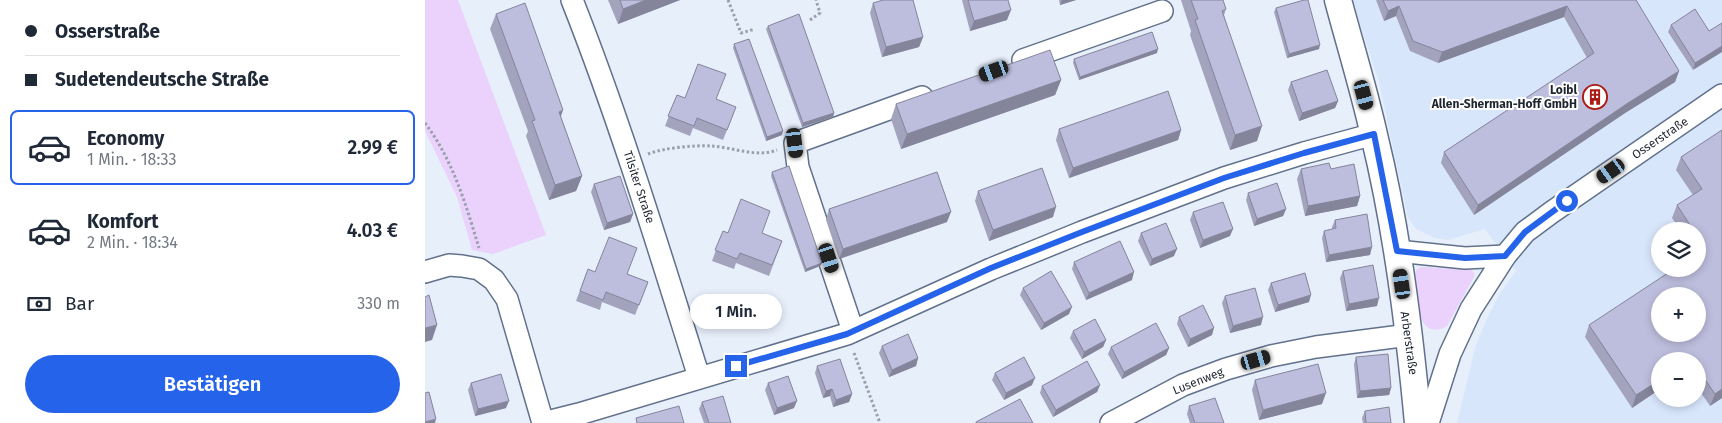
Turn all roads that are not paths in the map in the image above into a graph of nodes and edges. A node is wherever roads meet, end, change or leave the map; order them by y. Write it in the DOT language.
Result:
graph roads {
  1 [pos="572,0"];
  2 [pos="1337,0"];
  3 [pos="1162,11"];
  4 [pos="1004,67"];
  5 [pos="938,91"];
  6 [pos="1722,95"];
  7 [pos="1374,134"];
  8 [pos="1397,251"];
  9 [pos="1505,256"];
  10 [pos="425,272"];
  11 [pos="850,333"];
  12 [pos="1409,335"];
  13 [pos="699,377"];
  14 [pos="543,423"];
  15 [pos="1111,423"];
  16 [pos="1419,423"];
  17 [pos="1428,423"];
  1 -- 13 [label="street, Tilsiter Straße"];
  2 -- 7 [label="street, Arberstraße"];
  3 -- 4 [label="street"];
  5 -- 11 [label="street"];
  6 -- 9 [label="street, Osserstraße"];
  7 -- 8 [label="street, Arberstraße"];
  7 -- 11 [label="street"];
  8 -- 9 [label="street"];
  8 -- 12 [label="street, Arberstraße"];
  9 -- 17 [label="street, Osserstraße"];
  10 -- 14 [label="street"];
  11 -- 13 [label="street"];
  12 -- 15 [label="street, Lusenweg"];
  12 -- 16 [label="street, Arberstraße"];
  13 -- 14 [label="street"];
}
